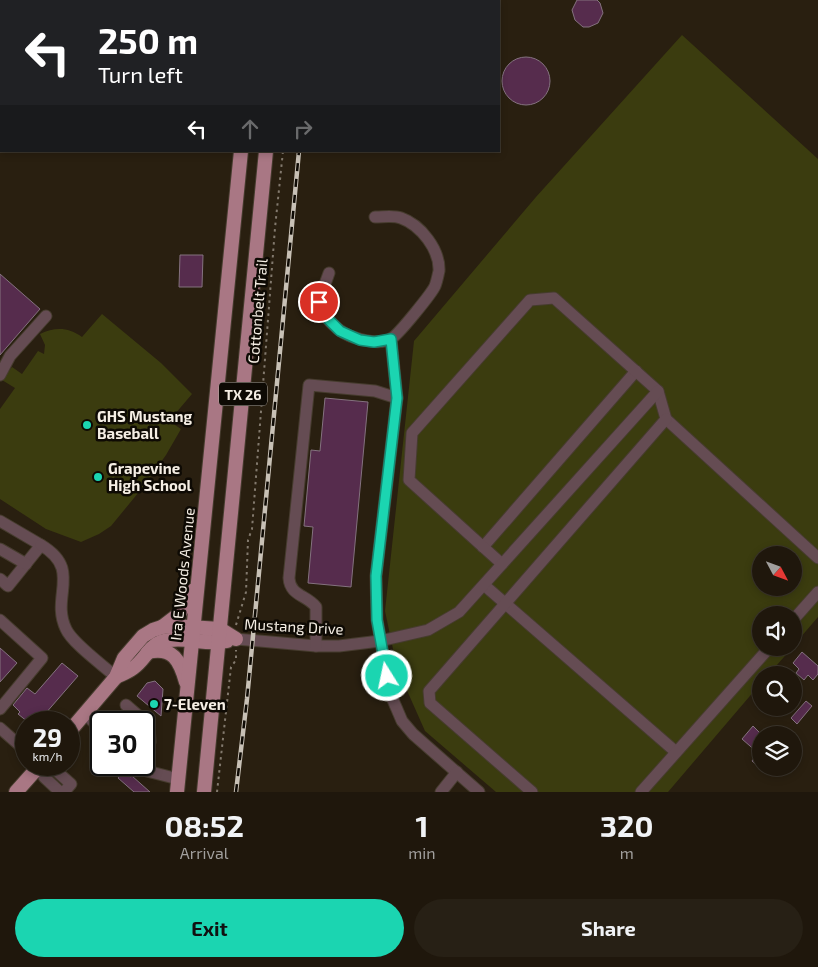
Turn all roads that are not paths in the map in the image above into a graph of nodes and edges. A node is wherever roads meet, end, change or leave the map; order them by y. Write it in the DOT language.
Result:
graph roads {
  1 [pos="241,152"];
  2 [pos="266,152"];
  3 [pos="375,217"];
  4 [pos="329,273"];
  5 [pos="46,316"];
  6 [pos="391,339"];
  7 [pos="636,371"];
  8 [pos="0,375"];
  9 [pos="658,391"];
  10 [pos="397,398"];
  11 [pos="666,419"];
  12 [pos="0,521"];
  13 [pos="41,545"];
  14 [pos="483,547"];
  15 [pos="0,549"];
  16 [pos="818,558"];
  17 [pos="26,564"];
  18 [pos="502,564"];
  19 [pos="0,579"];
  20 [pos="198,583"];
  21 [pos="484,585"];
  22 [pos="816,598"];
  23 [pos="505,603"];
  24 [pos="802,611"];
  25 [pos="0,620"];
  26 [pos="162,627"];
  27 [pos="192,634"];
  28 [pos="219,636"];
  29 [pos="236,639"];
  30 [pos="380,641"];
  31 [pos="316,646"];
  32 [pos="148,652"];
  33 [pos="762,656"];
  34 [pos="116,677"];
  35 [pos="188,686"];
  36 [pos="126,705"];
  37 [pos="0,709"];
  38 [pos="133,711"];
  39 [pos="85,714"];
  40 [pos="90,719"];
  41 [pos="80,720"];
  42 [pos="0,728"];
  43 [pos="15,741"];
  44 [pos="676,752"];
  45 [pos="457,772"];
  46 [pos="155,775"];
  47 [pos="31,776"];
  48 [pos="44,776"];
  49 [pos="58,776"];
  50 [pos="177,786"];
  51 [pos="65,789"];
  52 [pos="16,792"];
  53 [pos="204,792"];
  54 [pos="441,792"];
  55 [pos="479,792"];
  56 [pos="532,792"];
  57 [pos="641,792"];
  1 -- 20 [label="main road, Ira E Woods Avenue / TX 26"];
  2 -- 28 [label="main road, TX 26"];
  3 -- 6 [label="street"];
  4 -- 6 [label="street"];
  5 -- 8 [label="street"];
  6 -- 10 [label="street"];
  7 -- 9 [label="street"];
  7 -- 14 [label="street"];
  7 -- 14 [label="street"];
  9 -- 11 [label="street"];
  9 -- 18 [label="street, Mustang Drive"];
  10 -- 30 [label="street"];
  10 -- 31 [label="street"];
  11 -- 16 [label="street"];
  11 -- 23 [label="street"];
  12 -- 13 [label="street"];
  13 -- 17 [label="street"];
  13 -- 34 [label="street"];
  14 -- 18 [label="street"];
  15 -- 17 [label="street"];
  17 -- 19 [label="street"];
  18 -- 21 [label="street, Mustang Drive"];
  20 -- 26 [label="main road"];
  20 -- 27 [label="main road, Ira E Woods Avenue / TX 26"];
  21 -- 23 [label="street"];
  21 -- 30 [label="street, Mustang Drive"];
  22 -- 24 [label="street"];
  23 -- 44 [label="street"];
  23 -- 56 [label="street"];
  25 -- 37 [label="street"];
  26 -- 27 [label="main road, Mustang Drive"];
  26 -- 34 [label="main road, Mustang Drive"];
  27 -- 28 [label="main road, Mustang Drive"];
  27 -- 32 [label="main road, Mustang Drive"];
  27 -- 35 [label="main road, Ira E Woods Avenue / TX 26"];
  28 -- 29 [label="main road, Mustang Drive"];
  28 -- 53 [label="main road, TX 26"];
  29 -- 31 [label="street, Mustang Drive"];
  30 -- 31 [label="street, Mustang Drive"];
  30 -- 45 [label="street"];
  32 -- 34 [label="main road, Mustang Drive"];
  32 -- 35 [label="main road"];
  33 -- 44 [label="street"];
  34 -- 39 [label="main road, Mustang Drive"];
  35 -- 50 [label="main road, Ira E Woods Avenue / TX 26"];
  36 -- 38 [label="street"];
  39 -- 40 [label="street"];
  39 -- 41 [label="main road, Mustang Drive"];
  42 -- 43 [label="street"];
  44 -- 57 [label="street"];
  45 -- 54 [label="street"];
  45 -- 55 [label="street"];
  46 -- 50 [label="street"];
  47 -- 52 [label="main road"];
  48 -- 51 [label="street"];
  49 -- 51 [label="street"];
}
